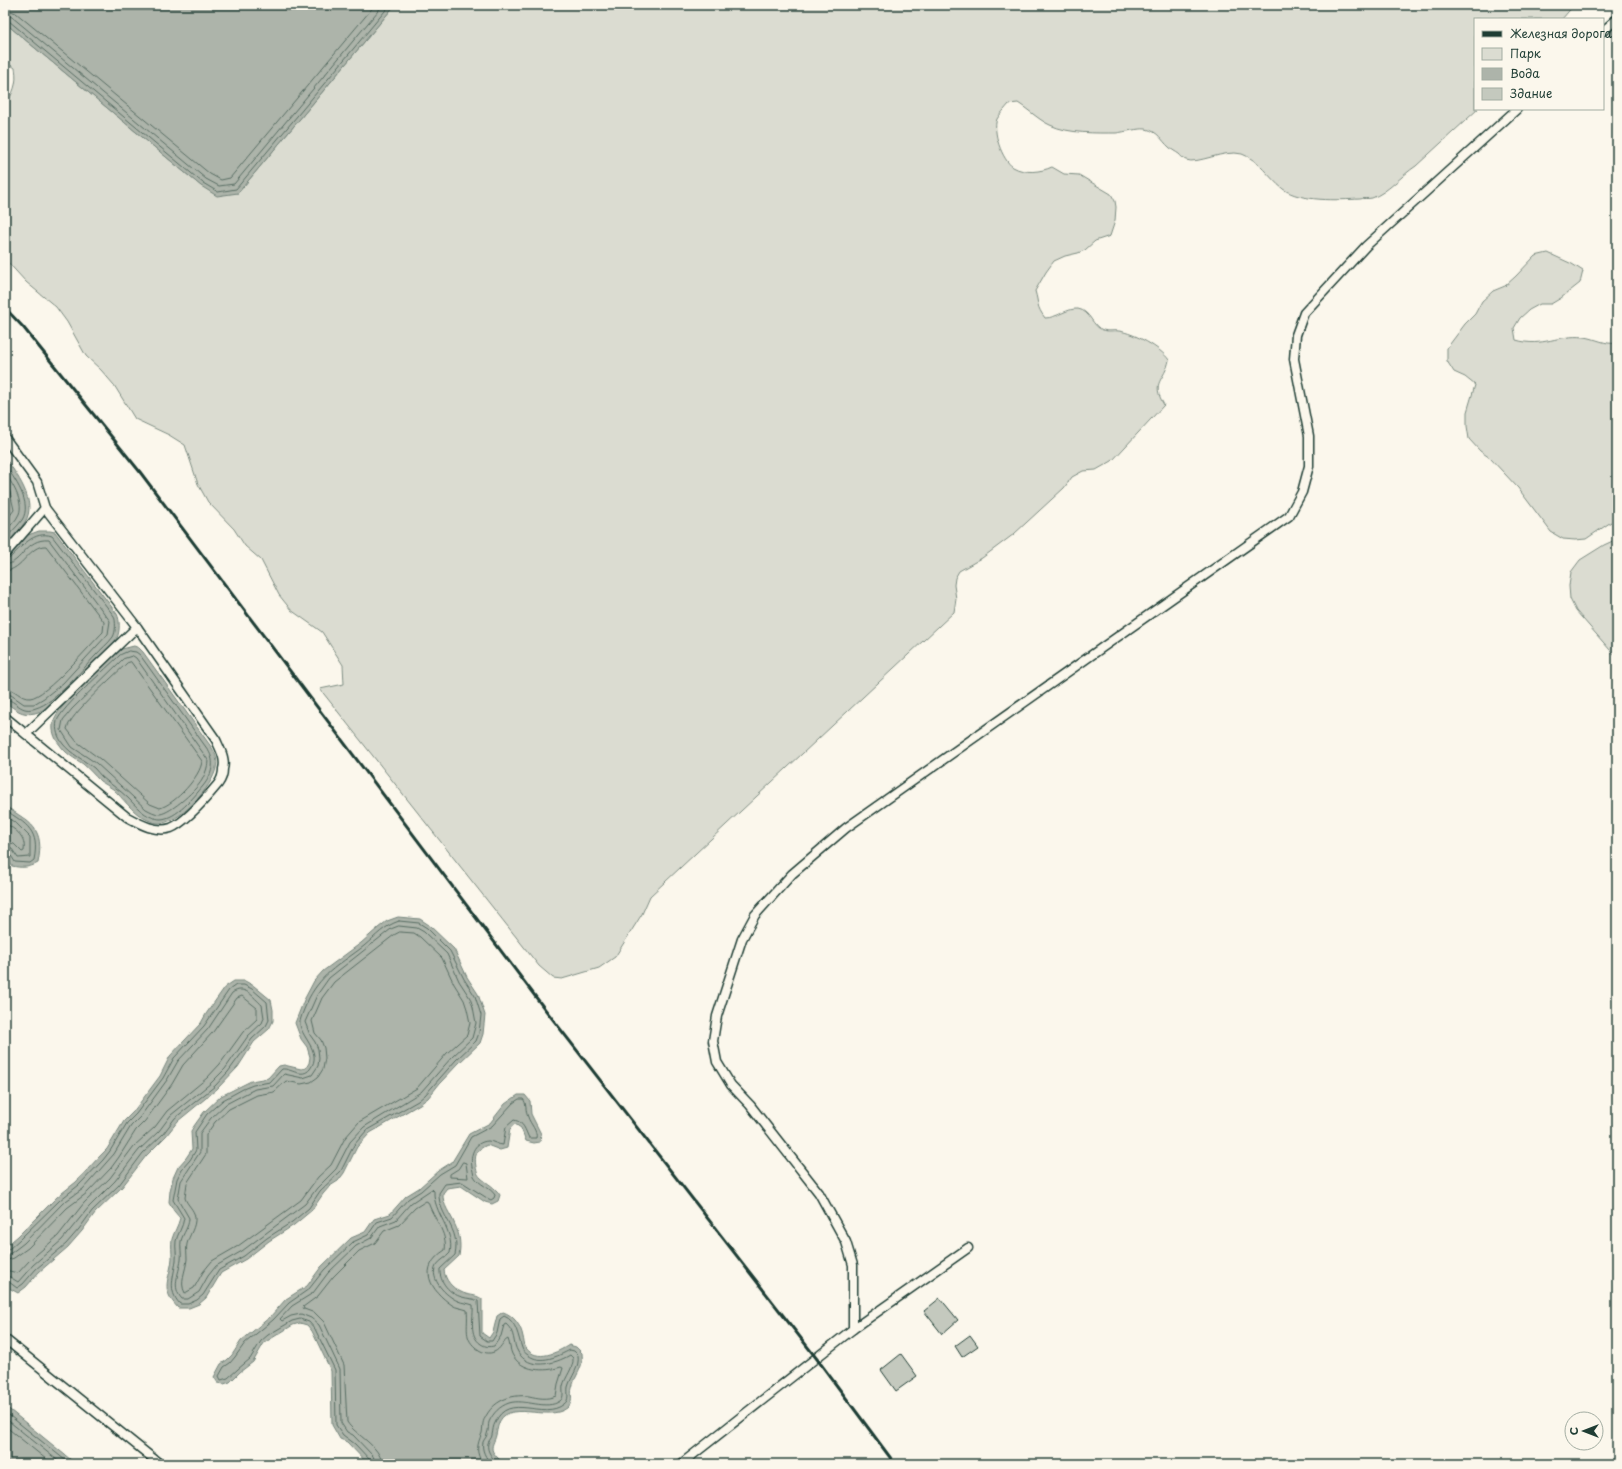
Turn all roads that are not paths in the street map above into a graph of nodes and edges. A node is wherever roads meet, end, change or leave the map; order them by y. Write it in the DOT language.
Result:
graph roads {
  1 [pos="1617,19"];
  2 [pos="1604,30"];
  3 [pos="1516,110"];
  4 [pos="5,438"];
  5 [pos="45,508"];
  6 [pos="5,554"];
  7 [pos="137,627"];
  8 [pos="5,717"];
  9 [pos="26,734"];
  10 [pos="968,1248"];
  11 [pos="853,1330"];
  12 [pos="5,1339"];
  13 [pos="160,1464"];
  14 [pos="681,1464"];
  1 -- 2 [label="lane"];
  3 -- 11 [label="lane"];
  4 -- 5 [label="lane"];
  5 -- 6 [label="lane"];
  5 -- 7 [label="lane"];
  7 -- 9 [label="lane"];
  7 -- 9 [label="lane"];
  8 -- 9 [label="lane"];
  10 -- 11 [label="lane"];
  11 -- 14 [label="lane"];
  12 -- 13 [label="lane"];
}
